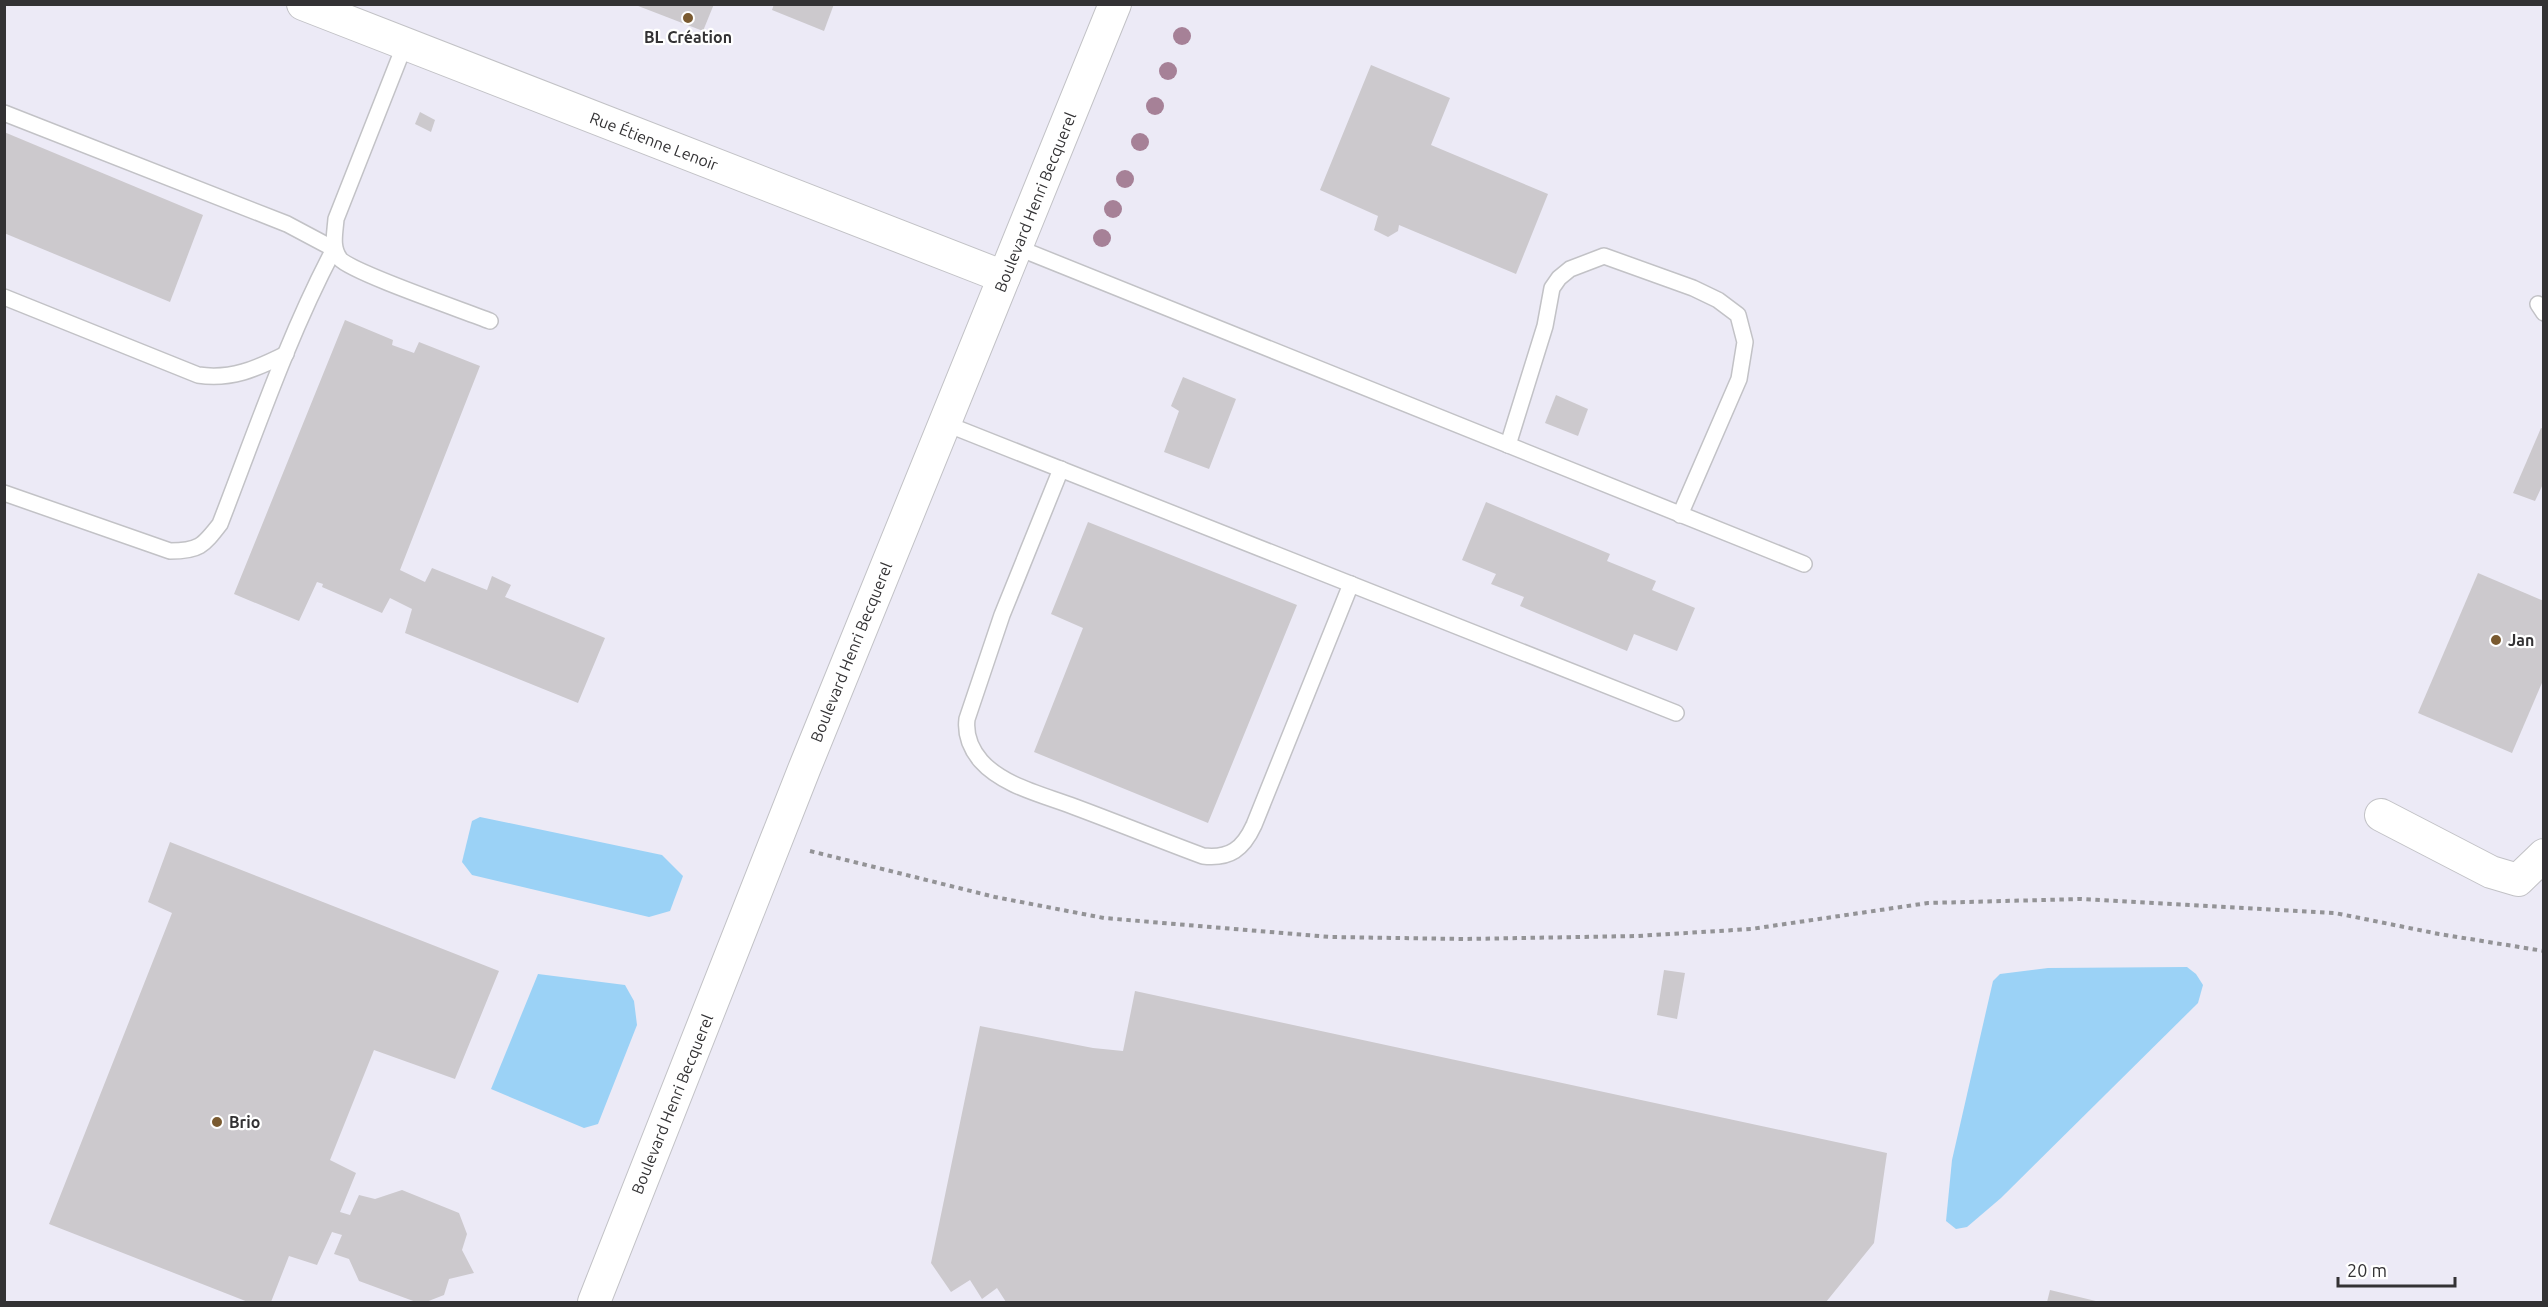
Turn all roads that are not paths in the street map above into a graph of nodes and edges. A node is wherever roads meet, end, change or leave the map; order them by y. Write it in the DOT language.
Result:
graph roads {
  1 [pos="303,4"];
  2 [pos="1115,4"];
  3 [pos="405,44"];
  4 [pos="4,113"];
  5 [pos="1016,247"];
  6 [pos="334,249"];
  7 [pos="1004,277"];
  8 [pos="4,297"];
  9 [pos="490,321"];
  10 [pos="286,354"];
  11 [pos="944,423"];
  12 [pos="1508,445"];
  13 [pos="1061,469"];
  14 [pos="4,493"];
  15 [pos="1680,514"];
  16 [pos="1804,564"];
  17 [pos="1351,584"];
  18 [pos="1676,713"];
  19 [pos="2381,815"];
  20 [pos="2544,855"];
  21 [pos="594,1302"];
  1 -- 3 [label="street, Rue Étienne Lenoir"];
  2 -- 5 [label="street, Boulevard Henri Becquerel"];
  3 -- 6 [label="lane"];
  3 -- 7 [label="street, Rue Étienne Lenoir"];
  4 -- 6 [label="lane"];
  5 -- 7 [label="street, Boulevard Henri Becquerel"];
  5 -- 12 [label="lane"];
  6 -- 9 [label="lane"];
  6 -- 10 [label="lane"];
  7 -- 11 [label="street, Boulevard Henri Becquerel"];
  8 -- 10 [label="lane"];
  10 -- 14 [label="lane"];
  11 -- 13 [label="lane"];
  11 -- 21 [label="street, Boulevard Henri Becquerel"];
  12 -- 15 [label="lane"];
  12 -- 15 [label="lane"];
  13 -- 17 [label="lane"];
  13 -- 17 [label="lane"];
  15 -- 16 [label="lane"];
  17 -- 18 [label="lane"];
  19 -- 20 [label="street"];
}
